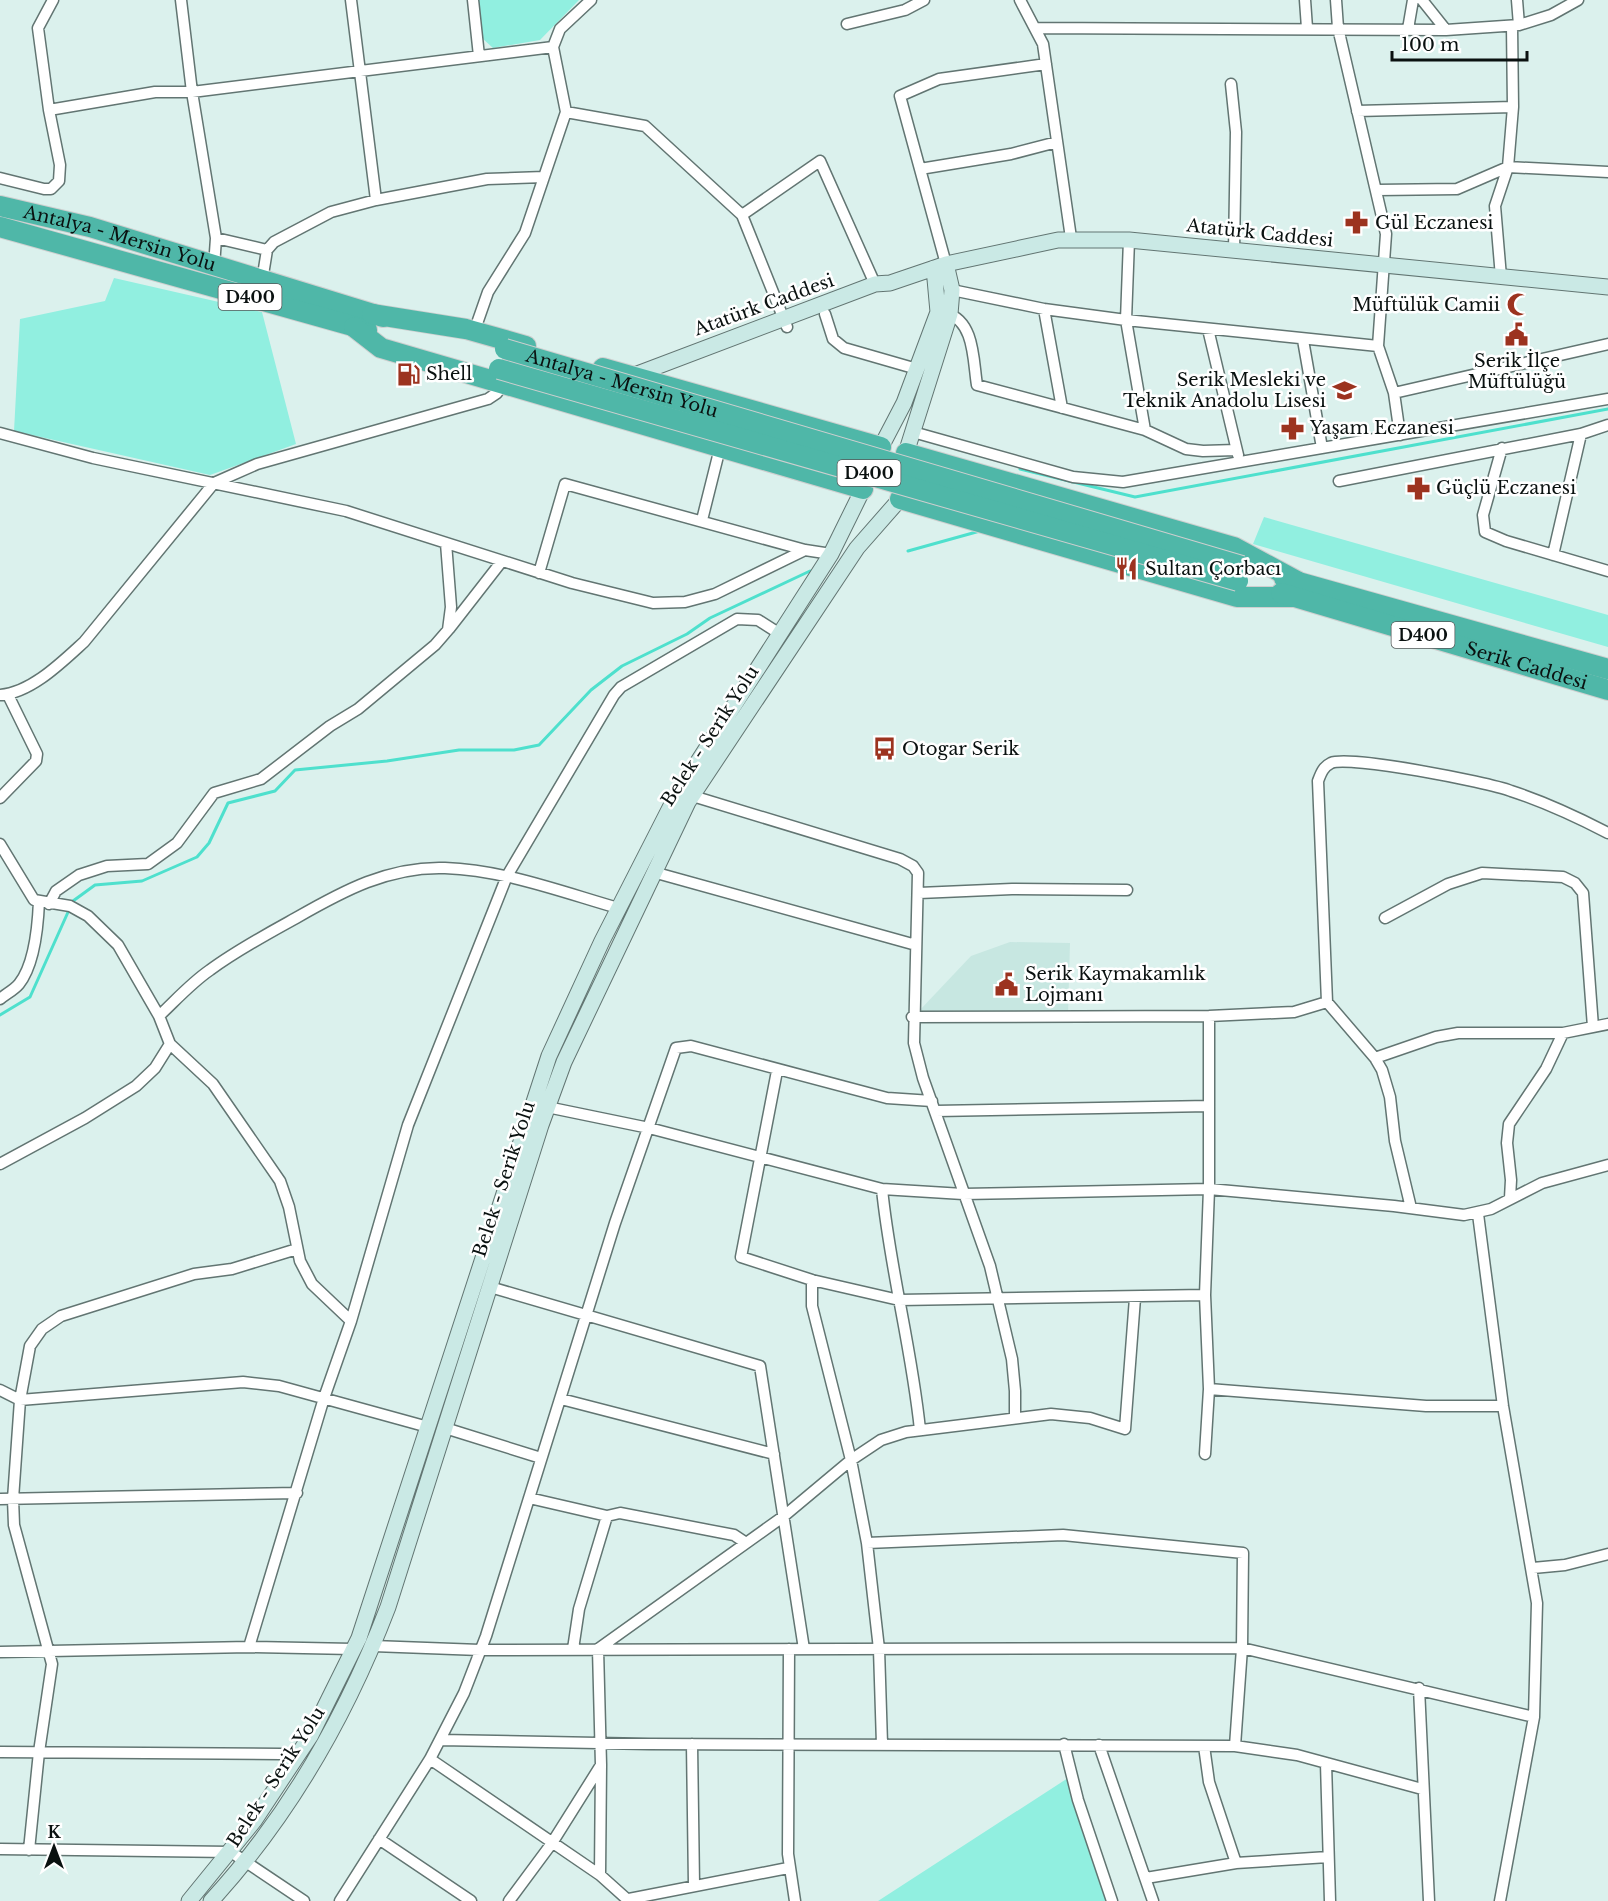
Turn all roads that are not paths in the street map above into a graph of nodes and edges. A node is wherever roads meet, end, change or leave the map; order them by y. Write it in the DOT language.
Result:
graph roads {
  1 [pos="53,0"];
  2 [pos="181,0"];
  3 [pos="351,0"];
  4 [pos="473,0"];
  5 [pos="591,0"];
  6 [pos="924,0"];
  7 [pos="1020,0"];
  8 [pos="1305,0"];
  9 [pos="1336,0"];
  10 [pos="1413,0"];
  11 [pos="1422,0"];
  12 [pos="1517,0"];
  13 [pos="1578,0"];
  14 [pos="847,24"];
  15 [pos="1515,25"];
  16 [pos="1035,28"];
  17 [pos="1307,28"];
  18 [pos="1338,28"];
  19 [pos="1408,29"];
  20 [pos="1446,30"];
  21 [pos="553,47"];
  22 [pos="479,56"];
  23 [pos="1046,64"];
  24 [pos="361,72"];
  25 [pos="1231,84"];
  26 [pos="192,92"];
  27 [pos="1513,107"];
  28 [pos="49,110"];
  29 [pos="1357,111"];
  30 [pos="566,112"];
  31 [pos="1057,142"];
  32 [pos="1508,167"];
  33 [pos="920,169"];
  34 [pos="1608,172"];
  35 [pos="544,177"];
  36 [pos="0,178"];
  37 [pos="1377,190"];
  38 [pos="376,200"];
  39 [pos="0,206"];
  40 [pos="742,215"];
  41 [pos="0,227"];
  42 [pos="216,238"];
  43 [pos="1071,238"];
  44 [pos="1129,240"];
  45 [pos="267,250"];
  46 [pos="1234,251"];
  47 [pos="1386,265"];
  48 [pos="940,266"];
  49 [pos="214,267"];
  50 [pos="1501,277"];
  51 [pos="262,281"];
  52 [pos="883,284"];
  53 [pos="1608,287"];
  54 [pos="952,290"];
  55 [pos="1044,309"];
  56 [pos="944,313"];
  57 [pos="372,314"];
  58 [pos="825,314"];
  59 [pos="1126,320"];
  60 [pos="786,323"];
  61 [pos="1208,329"];
  62 [pos="474,332"];
  63 [pos="1303,340"];
  64 [pos="1608,344"];
  65 [pos="1378,346"];
  66 [pos="917,369"];
  67 [pos="501,376"];
  68 [pos="632,376"];
  69 [pos="1394,393"];
  70 [pos="1608,399"];
  71 [pos="1062,408"];
  72 [pos="1608,425"];
  73 [pos="1145,430"];
  74 [pos="0,432"];
  75 [pos="913,432"];
  76 [pos="1581,434"];
  77 [pos="1400,435"];
  78 [pos="881,447"];
  79 [pos="720,448"];
  80 [pos="1322,448"];
  81 [pos="1502,448"];
  82 [pos="1236,450"];
  83 [pos="906,453"];
  84 [pos="1239,462"];
  85 [pos="1339,480"];
  86 [pos="214,483"];
  87 [pos="863,489"];
  88 [pos="900,500"];
  89 [pos="702,520"];
  90 [pos="446,543"];
  91 [pos="805,550"];
  92 [pos="831,554"];
  93 [pos="1553,555"];
  94 [pos="502,561"];
  95 [pos="1608,571"];
  96 [pos="539,573"];
  97 [pos="1240,573"];
  98 [pos="1295,589"];
  99 [pos="448,630"];
  100 [pos="780,634"];
  101 [pos="1608,669"];
  102 [pos="1608,690"];
  103 [pos="4,695"];
  104 [pos="686,794"];
  105 [pos="0,798"];
  106 [pos="1608,834"];
  107 [pos="0,844"];
  108 [pos="653,872"];
  109 [pos="507,876"];
  110 [pos="1127,890"];
  111 [pos="919,893"];
  112 [pos="44,903"];
  113 [pos="618,908"];
  114 [pos="1385,918"];
  115 [pos="916,945"];
  116 [pos="0,999"];
  117 [pos="1327,1002"];
  118 [pos="159,1016"];
  119 [pos="1209,1016"];
  120 [pos="912,1017"];
  121 [pos="1608,1024"];
  122 [pos="1593,1027"];
  123 [pos="1563,1033"];
  124 [pos="170,1044"];
  125 [pos="1375,1058"];
  126 [pos="777,1071"];
  127 [pos="934,1106"];
  128 [pos="1209,1106"];
  129 [pos="548,1107"];
  130 [pos="649,1128"];
  131 [pos="760,1158"];
  132 [pos="0,1164"];
  133 [pos="1608,1165"];
  134 [pos="882,1189"];
  135 [pos="1209,1189"];
  136 [pos="963,1194"];
  137 [pos="1510,1198"];
  138 [pos="1411,1208"];
  139 [pos="1478,1214"];
  140 [pos="297,1249"];
  141 [pos="812,1280"];
  142 [pos="490,1287"];
  143 [pos="1205,1295"];
  144 [pos="1135,1298"];
  145 [pos="899,1300"];
  146 [pos="998,1300"];
  147 [pos="587,1315"];
  148 [pos="351,1321"];
  149 [pos="1209,1389"];
  150 [pos="0,1390"];
  151 [pos="324,1398"];
  152 [pos="20,1400"];
  153 [pos="561,1400"];
  154 [pos="1503,1407"];
  155 [pos="1015,1417"];
  156 [pos="428,1427"];
  157 [pos="445,1428"];
  158 [pos="920,1430"];
  159 [pos="774,1454"];
  160 [pos="1205,1454"];
  161 [pos="541,1458"];
  162 [pos="851,1460"];
  163 [pos="297,1493"];
  164 [pos="528,1498"];
  165 [pos="0,1499"];
  166 [pos="13,1499"];
  167 [pos="607,1516"];
  168 [pos="784,1516"];
  169 [pos="746,1543"];
  170 [pos="867,1544"];
  171 [pos="1608,1554"];
  172 [pos="1533,1568"];
  173 [pos="373,1646"];
  174 [pos="249,1647"];
  175 [pos="789,1648"];
  176 [pos="804,1648"];
  177 [pos="1242,1648"];
  178 [pos="353,1649"];
  179 [pos="573,1649"];
  180 [pos="598,1649"];
  181 [pos="879,1649"];
  182 [pos="50,1650"];
  183 [pos="480,1650"];
  184 [pos="0,1652"];
  185 [pos="1419,1688"];
  186 [pos="1534,1717"];
  187 [pos="440,1740"];
  188 [pos="603,1744"];
  189 [pos="692,1744"];
  190 [pos="789,1744"];
  191 [pos="882,1744"];
  192 [pos="1064,1744"];
  193 [pos="1099,1745"];
  194 [pos="1204,1746"];
  195 [pos="1235,1746"];
  196 [pos="0,1752"];
  197 [pos="39,1752"];
  198 [pos="296,1757"];
  199 [pos="430,1759"];
  200 [pos="1326,1763"];
  201 [pos="602,1765"];
  202 [pos="1422,1789"];
  203 [pos="379,1839"];
  204 [pos="552,1843"];
  205 [pos="0,1849"];
  206 [pos="29,1850"];
  207 [pos="231,1852"];
  208 [pos="1328,1857"];
  209 [pos="245,1860"];
  210 [pos="1236,1863"];
  211 [pos="788,1868"];
  212 [pos="600,1875"];
  213 [pos="1146,1878"];
  214 [pos="694,1885"];
  215 [pos="629,1900"];
  216 [pos="189,1901"];
  217 [pos="211,1901"];
  218 [pos="304,1901"];
  219 [pos="340,1901"];
  220 [pos="471,1901"];
  221 [pos="508,1901"];
  222 [pos="795,1901"];
  223 [pos="1112,1901"];
  224 [pos="1153,1901"];
  225 [pos="1330,1901"];
  226 [pos="1429,1901"];
  227 [pos="1500,1901"];
  1 -- 28 [label="street"];
  2 -- 26 [label="street"];
  3 -- 24 [label="street"];
  4 -- 22 [label="street"];
  5 -- 21 [label="street"];
  6 -- 14 [label="street"];
  7 -- 16 [label="street"];
  8 -- 17 [label="street"];
  9 -- 18 [label="street"];
  10 -- 19 [label="street"];
  11 -- 20 [label="street"];
  12 -- 15 [label="street"];
  13 -- 15 [label="street"];
  15 -- 20 [label="street"];
  15 -- 27 [label="street"];
  16 -- 17 [label="street"];
  16 -- 23 [label="street"];
  17 -- 18 [label="street"];
  18 -- 19 [label="street"];
  18 -- 29 [label="street"];
  19 -- 20 [label="street"];
  21 -- 22 [label="street"];
  21 -- 30 [label="street"];
  22 -- 24 [label="street"];
  23 -- 31 [label="street"];
  23 -- 33 [label="street"];
  24 -- 26 [label="street"];
  24 -- 38 [label="street"];
  25 -- 46 [label="street"];
  26 -- 28 [label="street"];
  26 -- 42 [label="street"];
  27 -- 29 [label="street"];
  27 -- 32 [label="street"];
  28 -- 36 [label="street"];
  29 -- 37 [label="street"];
  30 -- 35 [label="street"];
  30 -- 40 [label="street"];
  31 -- 33 [label="street"];
  31 -- 43 [label="street"];
  32 -- 34 [label="street"];
  32 -- 37 [label="street"];
  32 -- 50 [label="street"];
  33 -- 48 [label="street"];
  35 -- 38 [label="street"];
  35 -- 62 [label="street"];
  37 -- 47 [label="street"];
  38 -- 45 [label="street"];
  39 -- 49 [label="highway, Antalya - Mersin Yolu / D400"];
  40 -- 52 [label="street"];
  40 -- 60 [label="street"];
  41 -- 67 [label="highway, Antalya - Mersin Yolu / D400"];
  42 -- 45 [label="street"];
  42 -- 49 [label="street"];
  43 -- 44 [label="main road, Atatürk Caddesi"];
  43 -- 48 [label="main road, Atatürk Caddesi"];
  44 -- 46 [label="main road, Atatürk Caddesi"];
  44 -- 59 [label="street"];
  45 -- 51 [label="street"];
  46 -- 47 [label="main road, Atatürk Caddesi"];
  47 -- 50 [label="main road, Atatürk Caddesi"];
  47 -- 65 [label="street"];
  48 -- 52 [label="main road, Atatürk Caddesi"];
  48 -- 54 [label="main road"];
  48 -- 56 [label="main road"];
  49 -- 51 [label="highway, Antalya - Mersin Yolu / D400"];
  50 -- 53 [label="main road, Atatürk Caddesi"];
  51 -- 57 [label="highway, Antalya - Mersin Yolu / D400"];
  52 -- 58 [label="main road"];
  52 -- 60 [label="main road, Atatürk Caddesi"];
  54 -- 55 [label="street"];
  54 -- 56 [label="main road"];
  55 -- 59 [label="street"];
  55 -- 71 [label="street"];
  56 -- 66 [label="main road"];
  56 -- 71 [label="street"];
  56 -- 75 [label="main road"];
  57 -- 62 [label="highway"];
  57 -- 97 [label="highway, Antalya - Mersin Yolu / D400, bridge"];
  58 -- 60 [label="main road"];
  58 -- 66 [label="street"];
  59 -- 61 [label="street"];
  59 -- 73 [label="street"];
  60 -- 68 [label="main road, Atatürk Caddesi"];
  61 -- 63 [label="street"];
  61 -- 82 [label="street"];
  62 -- 68 [label="highway"];
  63 -- 65 [label="street"];
  63 -- 80 [label="street"];
  64 -- 69 [label="street"];
  65 -- 69 [label="street"];
  66 -- 78 [label="main road"];
  67 -- 79 [label="highway"];
  67 -- 86 [label="street"];
  67 -- 97 [label="highway, Antalya - Mersin Yolu / D400, bridge"];
  68 -- 78 [label="highway"];
  69 -- 77 [label="street"];
  70 -- 77 [label="street"];
  71 -- 73 [label="street"];
  72 -- 76 [label="street"];
  73 -- 82 [label="street"];
  74 -- 86 [label="street"];
  75 -- 83 [label="main road"];
  75 -- 84 [label="street"];
  76 -- 81 [label="street"];
  76 -- 93 [label="street"];
  77 -- 80 [label="street"];
  78 -- 83 [label="highway"];
  78 -- 87 [label="highway"];
  79 -- 87 [label="highway"];
  79 -- 89 [label="street"];
  80 -- 84 [label="street"];
  81 -- 85 [label="street"];
  81 -- 93 [label="street"];
  82 -- 84 [label="street"];
  83 -- 88 [label="highway"];
  83 -- 98 [label="highway"];
  86 -- 90 [label="street"];
  86 -- 103 [label="street"];
  87 -- 88 [label="highway"];
  87 -- 92 [label="main road, Belek - Serik Yolu"];
  88 -- 98 [label="highway"];
  88 -- 104 [label="main road, Belek - Serik Yolu"];
  89 -- 91 [label="street"];
  89 -- 96 [label="street"];
  90 -- 94 [label="street"];
  90 -- 99 [label="street"];
  91 -- 92 [label="street"];
  91 -- 96 [label="street"];
  92 -- 100 [label="main road, Belek - Serik Yolu"];
  93 -- 95 [label="street"];
  94 -- 96 [label="street"];
  94 -- 99 [label="street"];
  97 -- 98 [label="highway, Serik Caddesi / D400"];
  98 -- 101 [label="highway, Serik Caddesi / D400"];
  98 -- 102 [label="highway, Serik Caddesi / D400"];
  99 -- 112 [label="street"];
  100 -- 104 [label="main road, Belek - Serik Yolu"];
  100 -- 109 [label="street"];
  103 -- 105 [label="street"];
  104 -- 108 [label="main road, Belek - Serik Yolu"];
  104 -- 111 [label="street"];
  104 -- 113 [label="main road, Belek - Serik Yolu"];
  106 -- 117 [label="street"];
  107 -- 112 [label="street"];
  108 -- 115 [label="street"];
  108 -- 129 [label="main road, Belek - Serik Yolu"];
  109 -- 113 [label="street"];
  109 -- 118 [label="street"];
  109 -- 148 [label="street"];
  110 -- 111 [label="street"];
  111 -- 115 [label="street"];
  112 -- 116 [label="street"];
  112 -- 118 [label="street"];
  113 -- 156 [label="main road, Belek - Serik Yolu"];
  114 -- 122 [label="street"];
  115 -- 120 [label="street"];
  117 -- 119 [label="street"];
  117 -- 125 [label="street"];
  118 -- 124 [label="street"];
  119 -- 120 [label="street"];
  119 -- 128 [label="street"];
  120 -- 127 [label="street"];
  121 -- 122 [label="street"];
  122 -- 123 [label="street"];
  123 -- 125 [label="street"];
  123 -- 137 [label="street"];
  124 -- 132 [label="street"];
  124 -- 140 [label="street"];
  125 -- 138 [label="street"];
  126 -- 127 [label="street"];
  126 -- 130 [label="street"];
  126 -- 131 [label="street"];
  127 -- 128 [label="street"];
  127 -- 136 [label="street"];
  128 -- 135 [label="street"];
  129 -- 130 [label="street"];
  129 -- 142 [label="main road, Belek - Serik Yolu"];
  130 -- 131 [label="street"];
  130 -- 147 [label="street"];
  131 -- 134 [label="street"];
  131 -- 141 [label="street"];
  133 -- 137 [label="street"];
  134 -- 136 [label="street"];
  134 -- 145 [label="street"];
  135 -- 136 [label="street"];
  135 -- 138 [label="street"];
  135 -- 143 [label="street"];
  136 -- 146 [label="street"];
  137 -- 139 [label="street"];
  138 -- 139 [label="street"];
  139 -- 154 [label="street"];
  140 -- 148 [label="street"];
  140 -- 152 [label="street"];
  141 -- 145 [label="street"];
  141 -- 162 [label="street"];
  142 -- 147 [label="street"];
  142 -- 157 [label="main road, Belek - Serik Yolu"];
  143 -- 144 [label="street"];
  143 -- 149 [label="street"];
  144 -- 146 [label="street"];
  144 -- 155 [label="street"];
  145 -- 146 [label="street"];
  145 -- 158 [label="street"];
  146 -- 155 [label="street"];
  147 -- 153 [label="street"];
  147 -- 159 [label="street"];
  148 -- 151 [label="street"];
  149 -- 154 [label="street"];
  149 -- 160 [label="street"];
  150 -- 152 [label="street"];
  151 -- 152 [label="street"];
  151 -- 156 [label="street"];
  151 -- 163 [label="street"];
  152 -- 166 [label="street"];
  153 -- 159 [label="street"];
  153 -- 161 [label="street"];
  154 -- 172 [label="street"];
  155 -- 158 [label="street"];
  156 -- 178 [label="main road, Belek - Serik Yolu"];
  157 -- 161 [label="street"];
  157 -- 173 [label="main road, Belek - Serik Yolu"];
  158 -- 162 [label="street"];
  159 -- 168 [label="street"];
  161 -- 164 [label="street"];
  162 -- 168 [label="street"];
  162 -- 170 [label="street"];
  163 -- 166 [label="street"];
  163 -- 174 [label="street"];
  164 -- 167 [label="street"];
  164 -- 183 [label="street"];
  165 -- 166 [label="street"];
  166 -- 182 [label="street"];
  167 -- 169 [label="street"];
  167 -- 179 [label="street"];
  168 -- 169 [label="street"];
  168 -- 176 [label="street"];
  169 -- 180 [label="street"];
  170 -- 177 [label="street"];
  170 -- 181 [label="street"];
  171 -- 172 [label="street"];
  172 -- 186 [label="street"];
  173 -- 183 [label="street"];
  173 -- 209 [label="main road, Belek - Serik Yolu"];
  174 -- 178 [label="street"];
  174 -- 182 [label="street"];
  175 -- 176 [label="street"];
  175 -- 180 [label="street"];
  175 -- 190 [label="street"];
  176 -- 181 [label="street"];
  177 -- 181 [label="street"];
  177 -- 185 [label="street"];
  177 -- 195 [label="street"];
  178 -- 198 [label="main road, Belek - Serik Yolu"];
  179 -- 180 [label="street"];
  179 -- 183 [label="street"];
  180 -- 188 [label="street"];
  181 -- 191 [label="street"];
  182 -- 184 [label="street"];
  182 -- 197 [label="street"];
  183 -- 187 [label="street"];
  185 -- 186 [label="street"];
  185 -- 202 [label="street"];
  186 -- 227 [label="street"];
  187 -- 188 [label="street"];
  187 -- 199 [label="street"];
  188 -- 189 [label="street"];
  188 -- 201 [label="street"];
  189 -- 190 [label="street"];
  189 -- 214 [label="street"];
  190 -- 191 [label="street"];
  190 -- 211 [label="street"];
  191 -- 192 [label="street"];
  192 -- 193 [label="street"];
  192 -- 223 [label="street"];
  193 -- 194 [label="street"];
  193 -- 213 [label="street"];
  194 -- 195 [label="street"];
  194 -- 210 [label="street"];
  195 -- 200 [label="street"];
  196 -- 197 [label="street"];
  197 -- 198 [label="street"];
  197 -- 206 [label="street"];
  198 -- 207 [label="main road, Belek - Serik Yolu"];
  199 -- 203 [label="street"];
  199 -- 204 [label="street"];
  200 -- 202 [label="street"];
  200 -- 208 [label="street"];
  201 -- 204 [label="street"];
  201 -- 212 [label="street"];
  202 -- 226 [label="street"];
  203 -- 219 [label="street"];
  203 -- 220 [label="street"];
  204 -- 212 [label="street"];
  204 -- 221 [label="street"];
  205 -- 206 [label="street"];
  206 -- 207 [label="street"];
  207 -- 209 [label="street"];
  207 -- 216 [label="main road, Belek - Serik Yolu"];
  208 -- 210 [label="street"];
  208 -- 225 [label="street"];
  209 -- 217 [label="main road, Belek - Serik Yolu"];
  209 -- 218 [label="street"];
  210 -- 213 [label="street"];
  211 -- 214 [label="street"];
  211 -- 222 [label="street"];
  212 -- 215 [label="street"];
  213 -- 224 [label="street"];
  214 -- 215 [label="street"];
}
